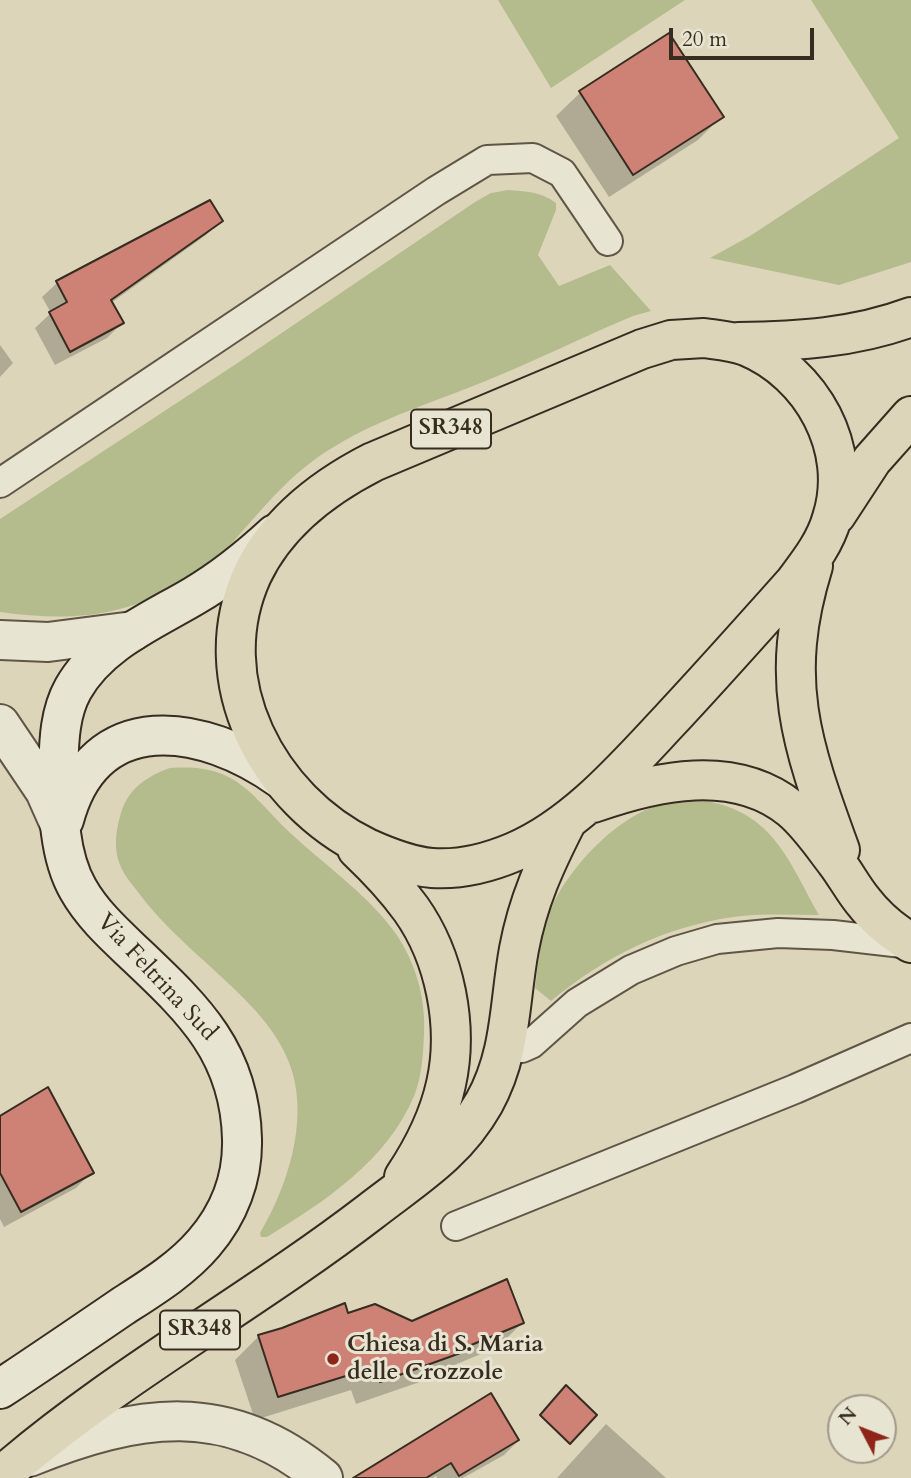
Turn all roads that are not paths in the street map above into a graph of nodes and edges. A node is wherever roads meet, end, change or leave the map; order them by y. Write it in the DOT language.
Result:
graph roads {
  1 [pos="608,241"];
  2 [pos="911,317"];
  3 [pos="733,342"];
  4 [pos="911,416"];
  5 [pos="0,483"];
  6 [pos="290,522"];
  7 [pos="823,540"];
  8 [pos="133,631"];
  9 [pos="0,640"];
  10 [pos="0,724"];
  11 [pos="281,779"];
  12 [pos="572,814"];
  13 [pos="61,830"];
  14 [pos="341,834"];
  15 [pos="855,888"];
  16 [pos="911,944"];
  17 [pos="911,1038"];
  18 [pos="506,1048"];
  19 [pos="385,1200"];
  20 [pos="456,1226"];
  21 [pos="0,1389"];
  22 [pos="9,1469"];
  23 [pos="320,1477"];
  1 -- 5 [label="lane"];
  2 -- 3 [label="main road, SR348"];
  3 -- 6 [label="main road, SR348"];
  3 -- 7 [label="main road, SR348"];
  4 -- 7 [label="main road, SR348"];
  6 -- 8 [label="main road, Via Feltrina Sud"];
  6 -- 11 [label="main road, SR348"];
  7 -- 12 [label="main road, SR348"];
  7 -- 15 [label="main road"];
  8 -- 9 [label="main road"];
  8 -- 13 [label="main road, Via Feltrina Sud"];
  10 -- 13 [label="main road"];
  11 -- 13 [label="main road"];
  11 -- 14 [label="main road, SR348"];
  12 -- 14 [label="main road, SR348"];
  12 -- 15 [label="main road"];
  12 -- 18 [label="main road, SR348"];
  13 -- 21 [label="main road, Via Feltrina Sud"];
  14 -- 19 [label="main road, SR348"];
  15 -- 16 [label="main road"];
  16 -- 18 [label="lane"];
  17 -- 20 [label="lane"];
  18 -- 19 [label="main road, SR348"];
  19 -- 22 [label="main road, SR348"];
  22 -- 23 [label="main road"];
}
